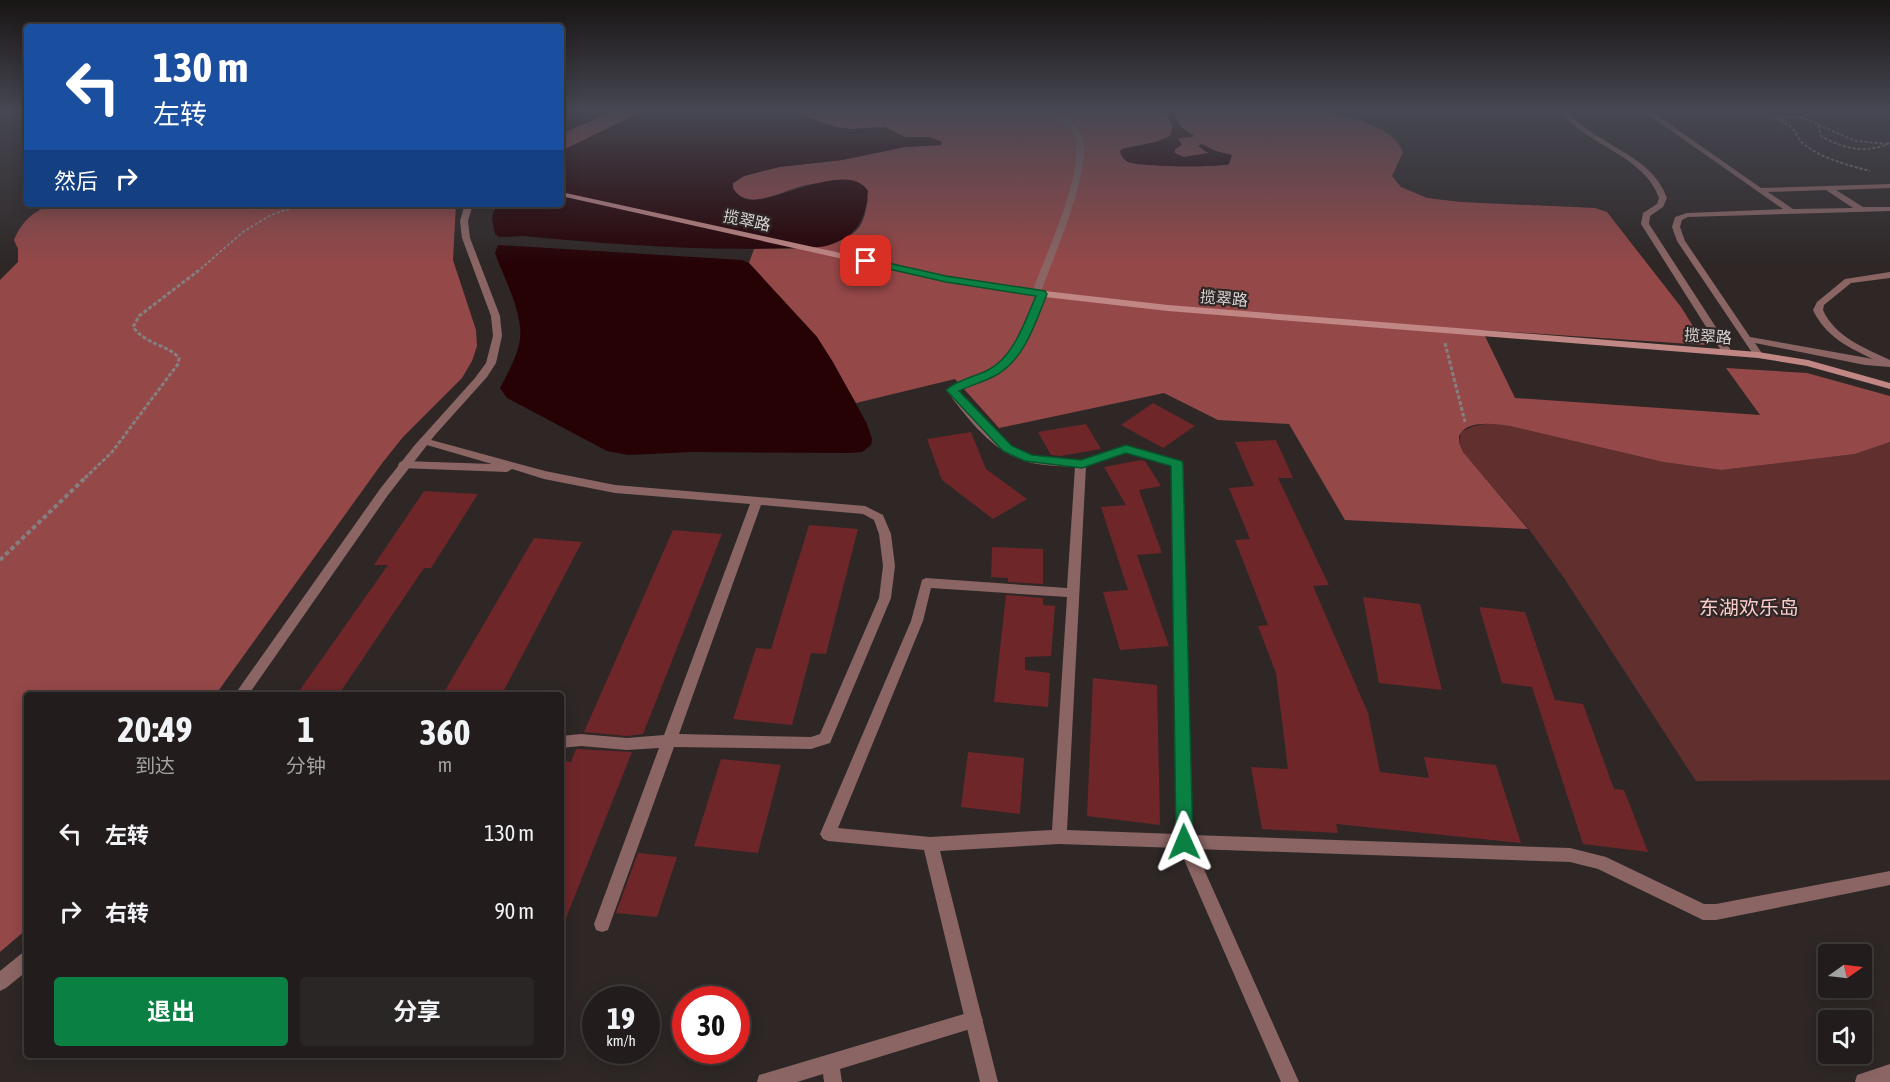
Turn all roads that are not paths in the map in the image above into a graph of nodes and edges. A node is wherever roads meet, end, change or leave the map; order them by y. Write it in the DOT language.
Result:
graph roads {
  1 [pos="1080,161"];
  2 [pos="1631,161"];
  3 [pos="1719,161"];
  4 [pos="1890,186"];
  5 [pos="1828,188"];
  6 [pos="1760,190"];
  7 [pos="564,195"];
  8 [pos="468,207"];
  9 [pos="1890,209"];
  10 [pos="1862,210"];
  11 [pos="1790,211"];
  12 [pos="1890,275"];
  13 [pos="1039,293"];
  14 [pos="1747,339"];
  15 [pos="1727,352"];
  16 [pos="1758,355"];
  17 [pos="1889,363"];
  18 [pos="1890,386"];
  19 [pos="424,441"];
  20 [pos="1082,464"];
  21 [pos="404,465"];
  22 [pos="526,468"];
  23 [pos="757,501"];
  24 [pos="1074,593"];
  25 [pos="243,692"];
  26 [pos="669,741"];
  27 [pos="564,742"];
  28 [pos="1059,837"];
  29 [pos="1184,842"];
  30 [pos="930,844"];
  31 [pos="1890,878"];
  32 [pos="602,924"];
  33 [pos="24,962"];
  34 [pos="0,982"];
  35 [pos="974,1020"];
  36 [pos="830,1063"];
  37 [pos="1890,1073"];
  38 [pos="766,1082"];
  39 [pos="833,1082"];
  40 [pos="989,1082"];
  41 [pos="1290,1082"];
  42 [pos="1864,1082"];
  1 -- 13 [label="street"];
  2 -- 15 [label="street"];
  3 -- 6 [label="street"];
  4 -- 5 [label="street"];
  5 -- 6 [label="street"];
  5 -- 10 [label="street"];
  6 -- 11 [label="street"];
  7 -- 13 [label="street, 揽翠路"];
  8 -- 19 [label="street"];
  9 -- 10 [label="street"];
  10 -- 11 [label="street"];
  11 -- 14 [label="street"];
  12 -- 17 [label="street"];
  13 -- 15 [label="street, 揽翠路"];
  13 -- 20 [label="street"];
  14 -- 16 [label="street"];
  14 -- 17 [label="street"];
  15 -- 16 [label="street, 揽翠路"];
  16 -- 18 [label="street, 揽翠路"];
  19 -- 21 [label="street"];
  19 -- 22 [label="street"];
  20 -- 24 [label="street"];
  20 -- 29 [label="street"];
  21 -- 22 [label="street"];
  21 -- 25 [label="street"];
  22 -- 23 [label="street"];
  23 -- 26 [label="street"];
  23 -- 26 [label="street"];
  24 -- 28 [label="street"];
  24 -- 30 [label="street"];
  26 -- 27 [label="street"];
  26 -- 32 [label="street"];
  28 -- 29 [label="street"];
  28 -- 30 [label="street"];
  29 -- 31 [label="street"];
  29 -- 41 [label="street"];
  30 -- 35 [label="street"];
  33 -- 34 [label="street"];
  35 -- 36 [label="street"];
  35 -- 40 [label="street"];
  36 -- 38 [label="street"];
  36 -- 39 [label="street"];
  37 -- 42 [label="street"];
}
